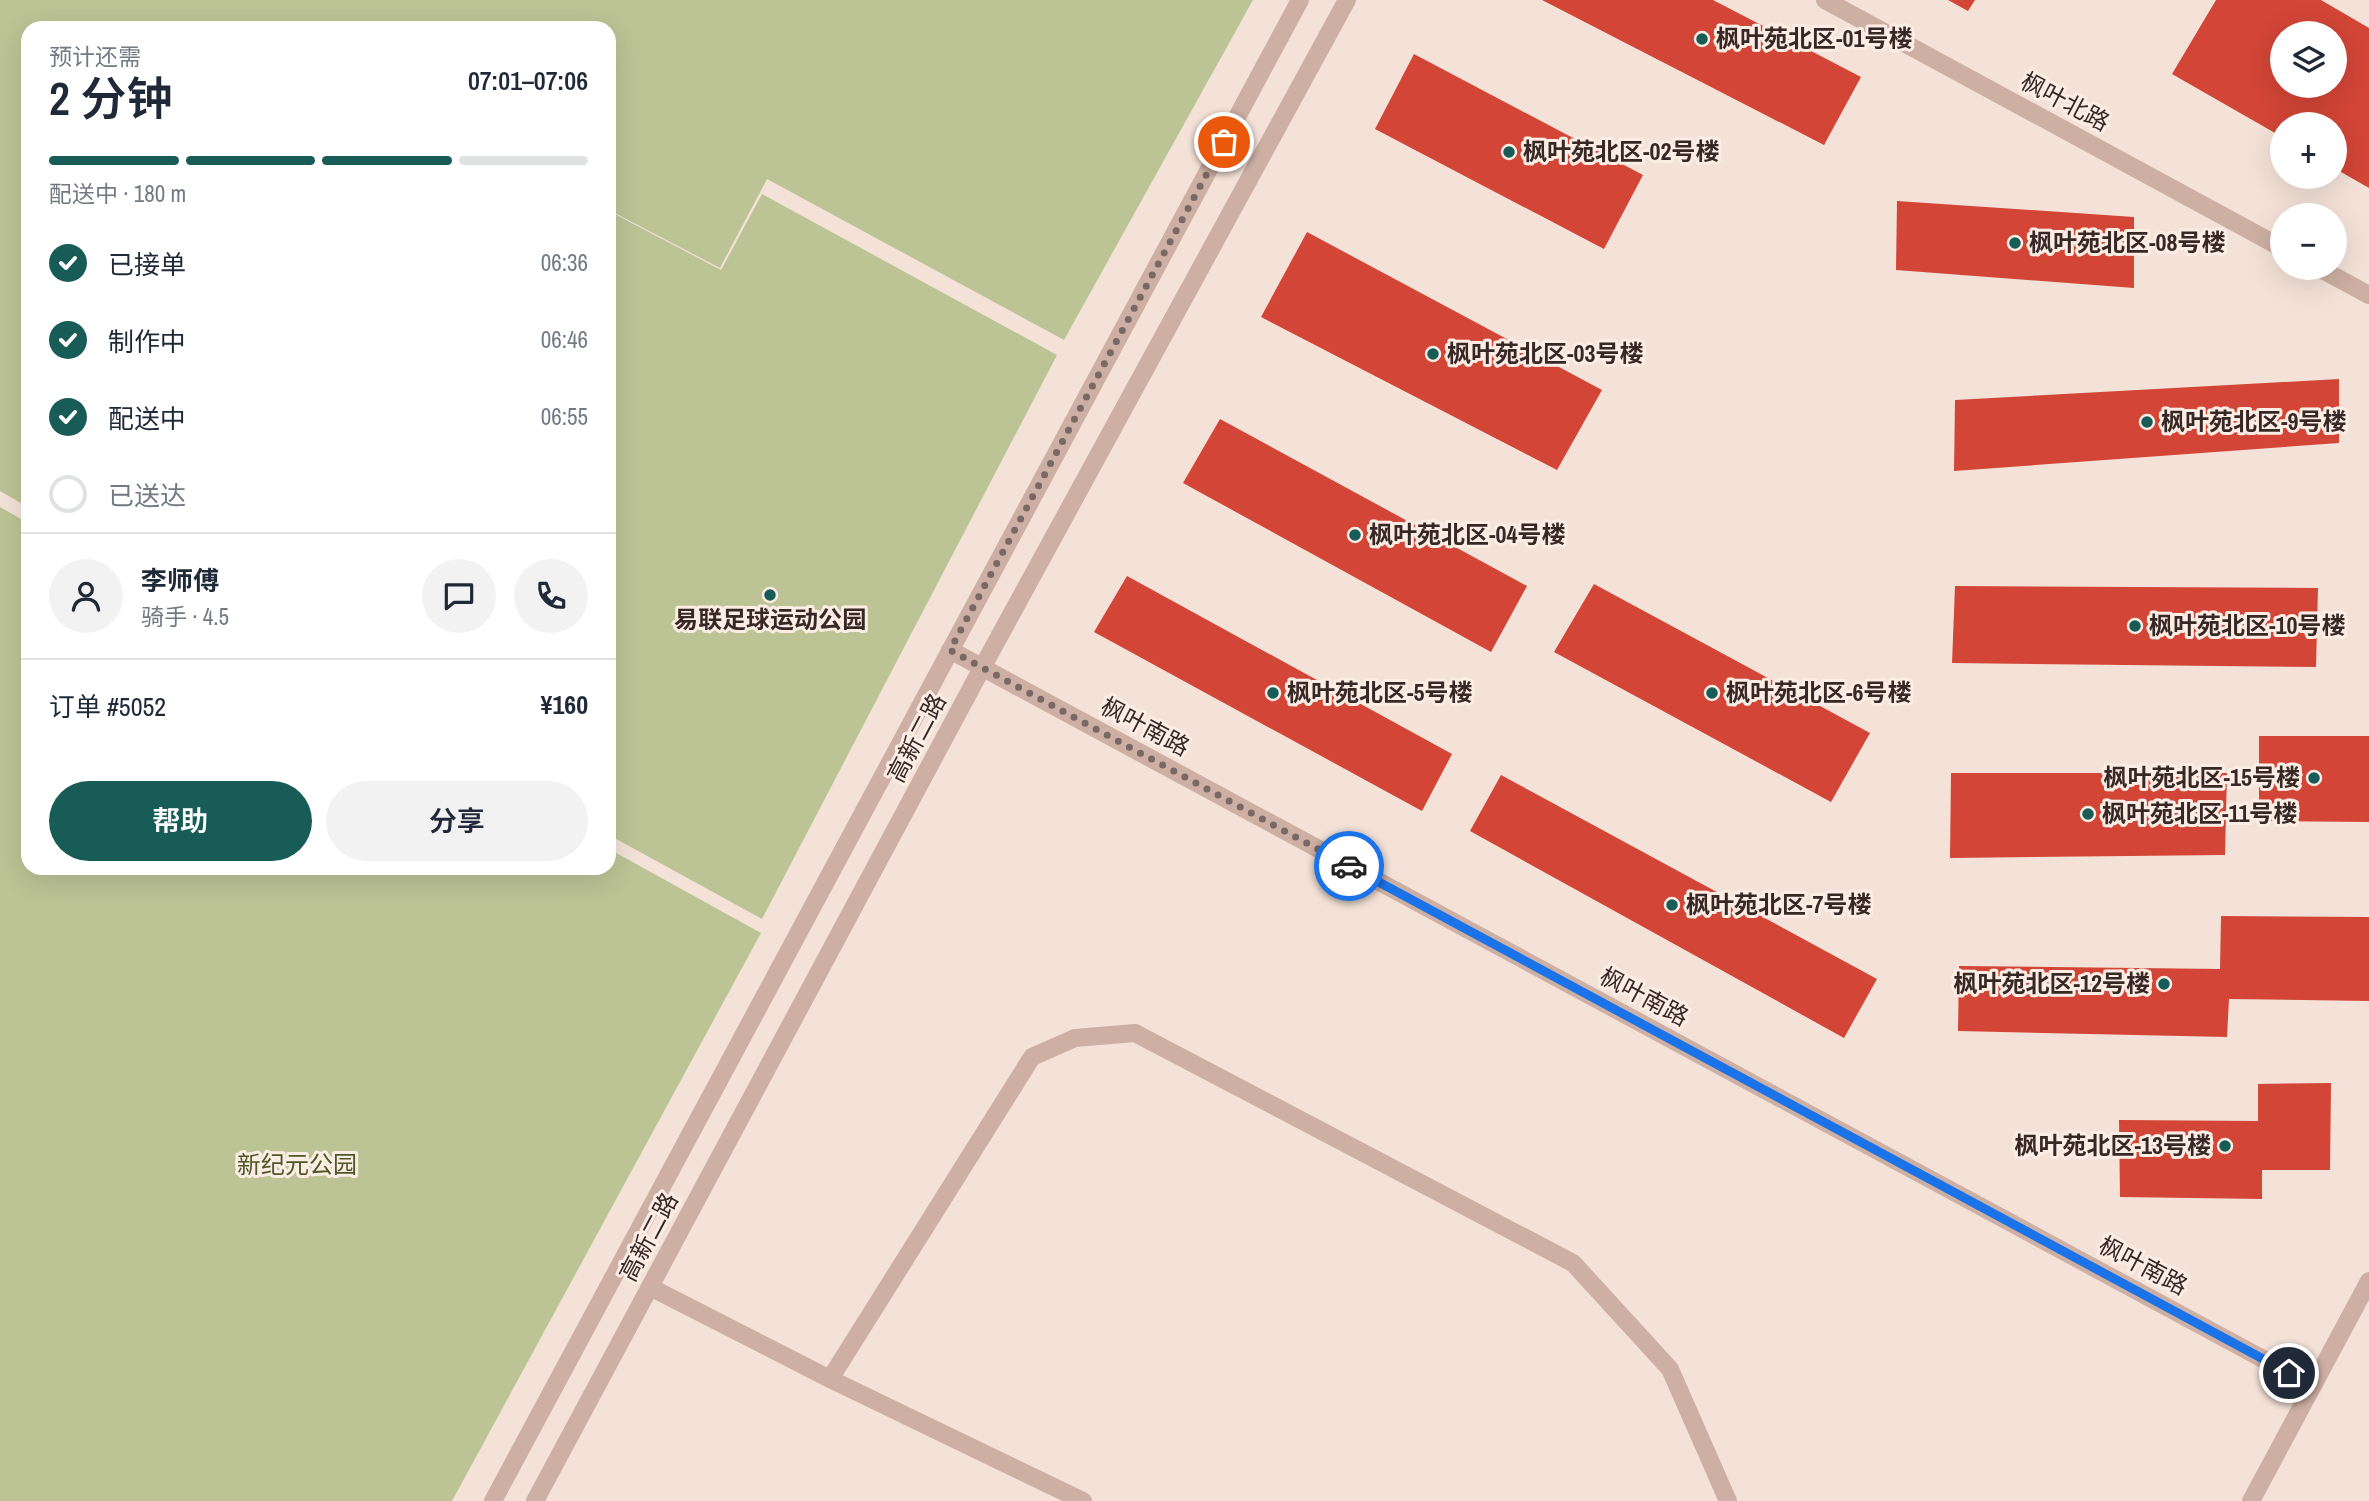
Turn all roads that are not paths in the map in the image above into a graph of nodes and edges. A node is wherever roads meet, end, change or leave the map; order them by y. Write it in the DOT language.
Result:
graph roads {
  1 [pos="1300,0"];
  2 [pos="1347,0"];
  3 [pos="1825,0"];
  4 [pos="2270,241"];
  5 [pos="2341,280"];
  6 [pos="2369,295"];
  7 [pos="950,650"];
  8 [pos="982,668"];
  9 [pos="2369,1281"];
  10 [pos="650,1287"];
  11 [pos="831,1379"];
  12 [pos="2314,1386"];
  13 [pos="493,1501"];
  14 [pos="535,1501"];
  15 [pos="1083,1501"];
  16 [pos="1728,1501"];
  17 [pos="2251,1501"];
  1 -- 7 [label="street, 高新二路"];
  2 -- 8 [label="street, 高新二路"];
  3 -- 4 [label="street, 枫叶北路"];
  5 -- 6 [label="street"];
  7 -- 8 [label="street, 枫叶南路"];
  7 -- 13 [label="street, 高新二路"];
  8 -- 10 [label="street, 高新二路"];
  8 -- 12 [label="street, 枫叶南路"];
  9 -- 12 [label="street"];
  10 -- 11 [label="street"];
  10 -- 14 [label="street, 高新二路"];
  11 -- 15 [label="street"];
  11 -- 16 [label="street"];
  12 -- 17 [label="street"];
}
